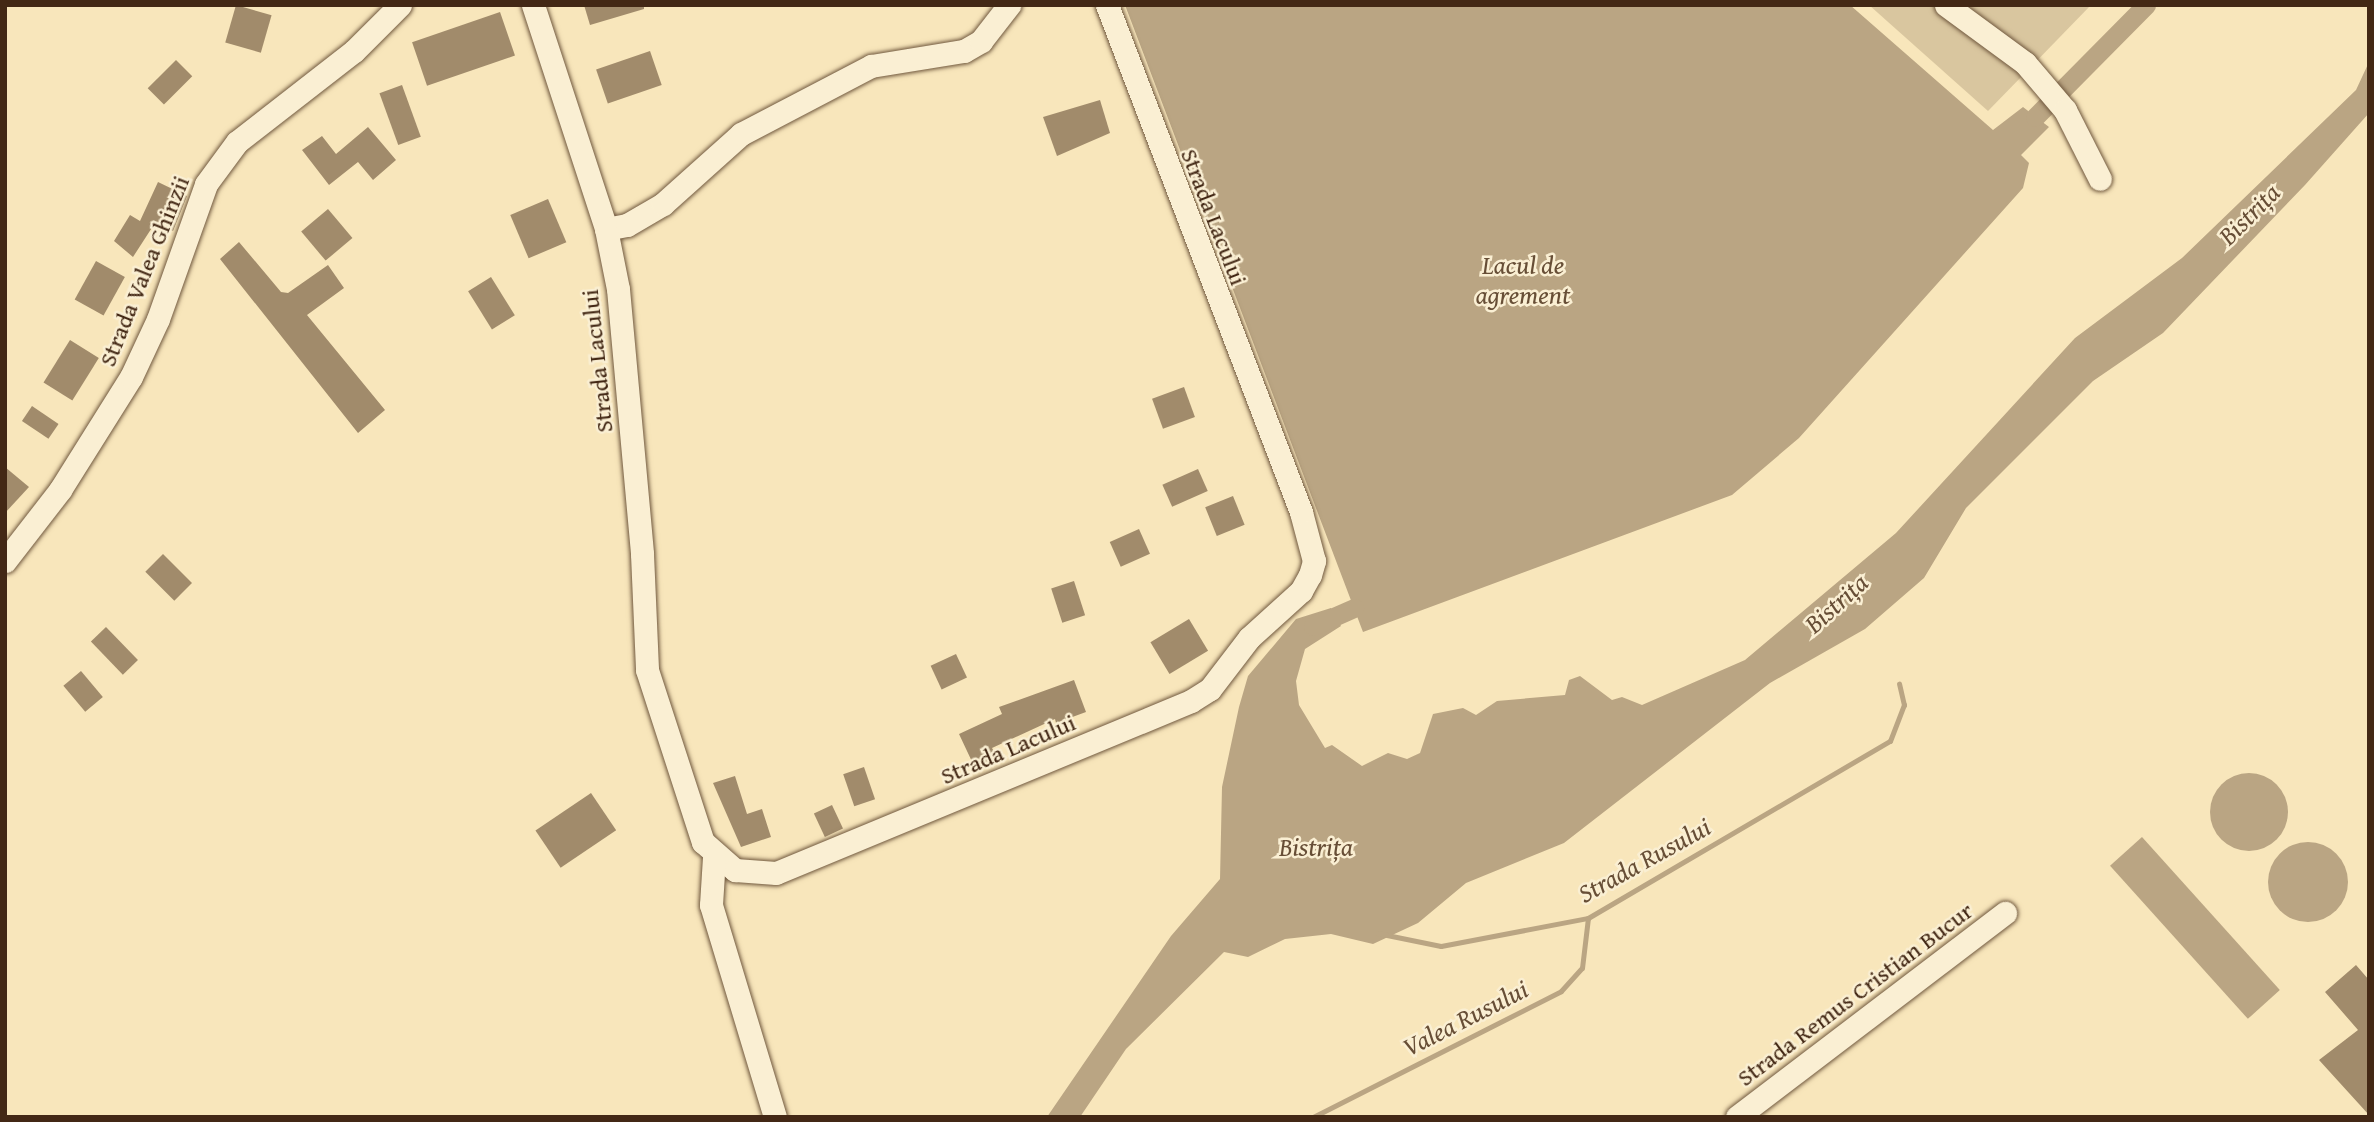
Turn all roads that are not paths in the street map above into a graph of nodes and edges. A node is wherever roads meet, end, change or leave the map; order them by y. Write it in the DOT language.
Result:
graph roads {
  1 [pos="400,5"];
  2 [pos="533,5"];
  3 [pos="1009,5"];
  4 [pos="1107,5"];
  5 [pos="1946,5"];
  6 [pos="2100,179"];
  7 [pos="606,229"];
  8 [pos="5,561"];
  9 [pos="714,857"];
  10 [pos="2005,913"];
  11 [pos="775,1117"];
  12 [pos="1737,1117"];
  1 -- 8 [label="street, Strada Valea Ghinzii"];
  2 -- 7 [label="street, Strada Lacului"];
  3 -- 7 [label="street"];
  4 -- 9 [label="street, Strada Lacului"];
  5 -- 6 [label="street"];
  7 -- 9 [label="street, Strada Lacului"];
  9 -- 11 [label="street"];
  10 -- 12 [label="street, Strada Remus Cristian Bucur"];
}
